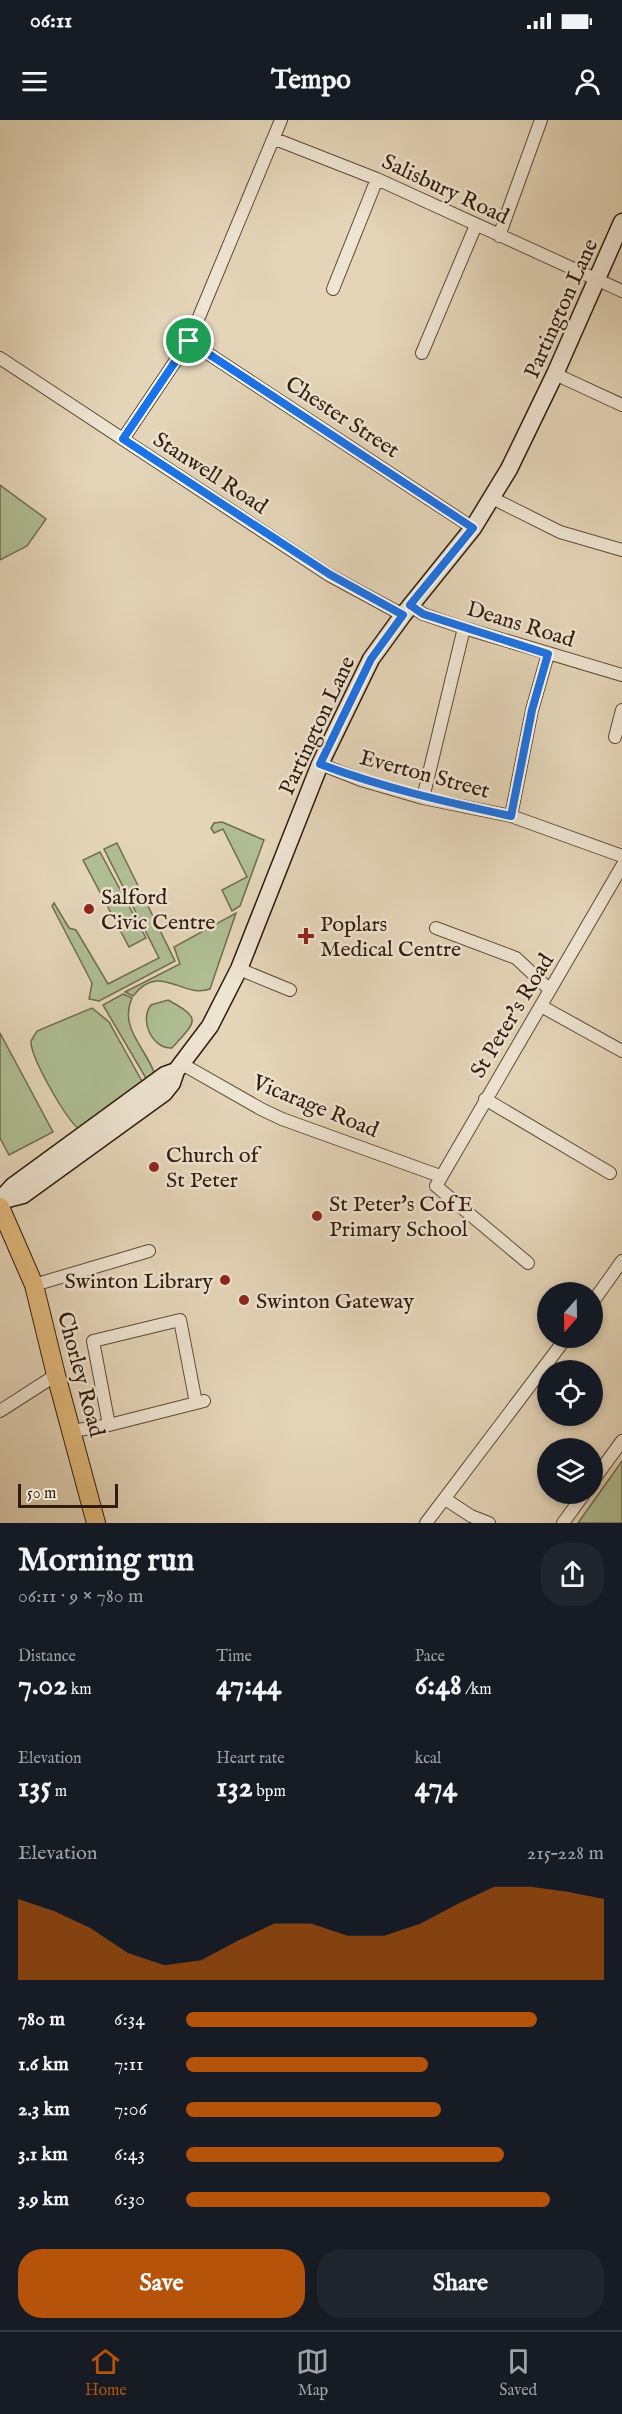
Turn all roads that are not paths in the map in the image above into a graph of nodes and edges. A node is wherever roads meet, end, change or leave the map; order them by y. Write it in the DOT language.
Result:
graph roads {
  1 [pos="281,120"];
  2 [pos="541,120"];
  3 [pos="275,139"];
  4 [pos="377,179"];
  5 [pos="622,222"];
  6 [pos="476,225"];
  7 [pos="499,236"];
  8 [pos="598,280"];
  9 [pos="333,289"];
  10 [pos="622,291"];
  11 [pos="189,341"];
  12 [pos="422,354"];
  13 [pos="0,358"];
  14 [pos="555,374"];
  15 [pos="622,405"];
  16 [pos="123,439"];
  17 [pos="492,498"];
  18 [pos="473,528"];
  19 [pos="622,550"];
  20 [pos="406,610"];
  21 [pos="464,628"];
  22 [pos="548,654"];
  23 [pos="622,675"];
  24 [pos="622,710"];
  25 [pos="615,737"];
  26 [pos="320,764"];
  27 [pos="423,798"];
  28 [pos="511,816"];
  29 [pos="622,856"];
  30 [pos="622,866"];
  31 [pos="436,928"];
  32 [pos="239,969"];
  33 [pos="290,990"];
  34 [pos="550,990"];
  35 [pos="541,1006"];
  36 [pos="622,1051"];
  37 [pos="179,1067"];
  38 [pos="485,1099"];
  39 [pos="609,1173"];
  40 [pos="438,1181"];
  41 [pos="0,1201"];
  42 [pos="0,1206"];
  43 [pos="149,1251"];
  44 [pos="622,1261"];
  45 [pos="528,1263"];
  46 [pos="34,1285"];
  47 [pos="603,1288"];
  48 [pos="558,1348"];
  49 [pos="56,1376"];
  50 [pos="0,1411"];
  51 [pos="109,1425"];
  52 [pos="72,1431"];
  53 [pos="622,1441"];
  54 [pos="603,1467"];
  55 [pos="445,1499"];
  56 [pos="576,1504"];
  57 [pos="96,1523"];
  58 [pos="426,1523"];
  59 [pos="489,1523"];
  60 [pos="562,1523"];
  1 -- 3 [label="street"];
  2 -- 7 [label="street"];
  3 -- 4 [label="street, Salisbury Road"];
  3 -- 11 [label="street"];
  4 -- 6 [label="street, Salisbury Road"];
  4 -- 9 [label="street"];
  5 -- 8 [label="main road, Partington Lane"];
  6 -- 7 [label="street, Salisbury Road"];
  6 -- 12 [label="street"];
  7 -- 8 [label="street, Salisbury Road"];
  8 -- 10 [label="street, Salisbury Road"];
  8 -- 14 [label="main road, Partington Lane"];
  11 -- 16 [label="street"];
  11 -- 18 [label="street, Chester Street"];
  13 -- 16 [label="street, Stanwell Road"];
  14 -- 15 [label="street"];
  14 -- 17 [label="main road, Partington Lane"];
  16 -- 20 [label="street, Stanwell Road"];
  17 -- 18 [label="main road, Partington Lane"];
  17 -- 19 [label="street"];
  18 -- 20 [label="main road, Partington Lane"];
  20 -- 21 [label="street, Deans Road"];
  20 -- 26 [label="main road, Partington Lane"];
  21 -- 22 [label="street, Deans Road"];
  21 -- 27 [label="street"];
  22 -- 23 [label="street, Deans Road"];
  22 -- 28 [label="street"];
  24 -- 25 [label="street"];
  26 -- 27 [label="street, Everton Street"];
  26 -- 32 [label="main road, Partington Lane"];
  27 -- 28 [label="street, Everton Street"];
  28 -- 29 [label="street, Everton Street"];
  30 -- 34 [label="street, St Peter's Road"];
  31 -- 34 [label="street"];
  32 -- 33 [label="street"];
  32 -- 37 [label="main road, Partington Lane"];
  34 -- 35 [label="street, St Peter's Road"];
  35 -- 36 [label="street"];
  35 -- 38 [label="street, St Peter's Road"];
  37 -- 40 [label="street, Vicarage Road"];
  37 -- 41 [label="main road, Partington Lane"];
  38 -- 39 [label="street"];
  38 -- 40 [label="street, St Peter's Road"];
  40 -- 45 [label="street"];
  42 -- 46 [label="main road, Chorley Road"];
  43 -- 46 [label="street"];
  44 -- 47 [label="street"];
  46 -- 49 [label="main road, Chorley Road"];
  48 -- 55 [label="street"];
  49 -- 50 [label="street"];
  49 -- 52 [label="main road, Chorley Road"];
  51 -- 51 [label="street"];
  51 -- 52 [label="street"];
  52 -- 57 [label="main road, Chorley Road"];
  53 -- 54 [label="street"];
  55 -- 58 [label="street"];
  55 -- 59 [label="street"];
  56 -- 60 [label="street"];
}
